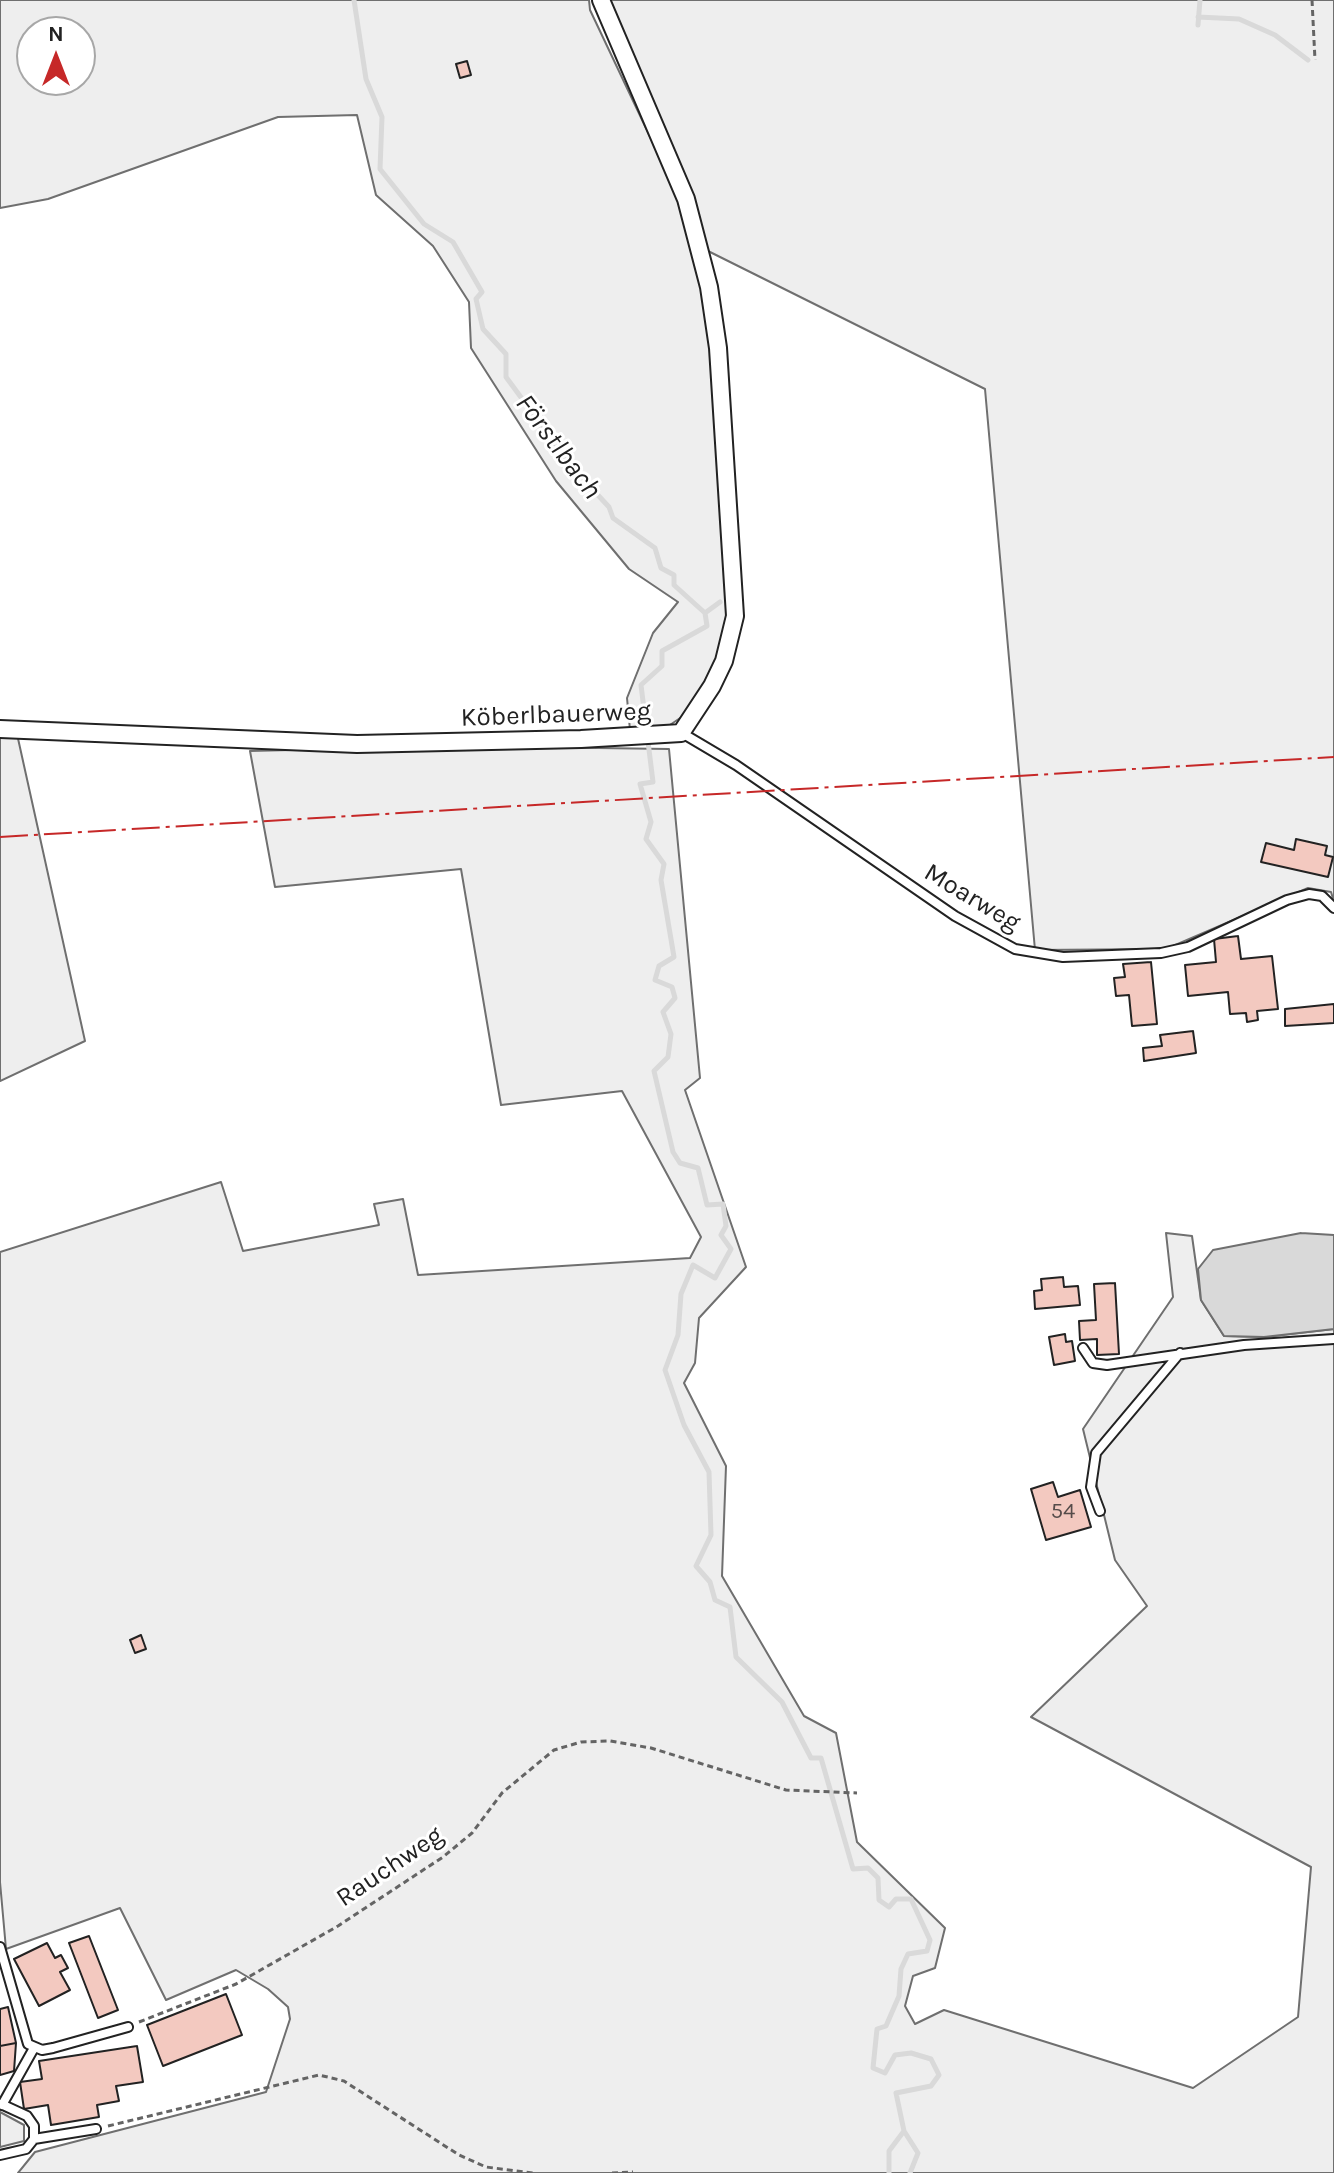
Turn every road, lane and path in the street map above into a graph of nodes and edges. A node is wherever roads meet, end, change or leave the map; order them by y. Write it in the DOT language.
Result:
graph roads {
  1 [pos="601,0"];
  2 [pos="1312,0"];
  3 [pos="1315,60"];
  4 [pos="0,729"];
  5 [pos="681,733"];
  6 [pos="1334,908"];
  7 [pos="1334,1339"];
  8 [pos="1083,1348"];
  9 [pos="1180,1353"];
  10 [pos="1100,1511"];
  11 [pos="857,1793"];
  12 [pos="0,1947"];
  13 [pos="128,2027"];
  14 [pos="34,2048"];
  15 [pos="1,2105"];
  16 [pos="96,2129"];
  17 [pos="34,2139"];
  18 [pos="0,2155"];
  19 [pos="633,2172"];
  20 [pos="533,2173"];
  21 [pos="612,2173"];
  1 -- 5 [label="street, Köberlbauerweg"];
  2 -- 3 [label="path"];
  4 -- 5 [label="street, Köberlbauerweg"];
  5 -- 6 [label="lane, Moarweg"];
  7 -- 9 [label="lane"];
  8 -- 9 [label="lane"];
  9 -- 10 [label="lane"];
  11 -- 13 [label="path, Rauchweg"];
  12 -- 14 [label="lane"];
  13 -- 14 [label="lane"];
  14 -- 15 [label="lane"];
  15 -- 17 [label="lane"];
  16 -- 17 [label="lane"];
  16 -- 20 [label="path"];
  17 -- 18 [label="lane"];
  19 -- 21 [label="path"];
}
